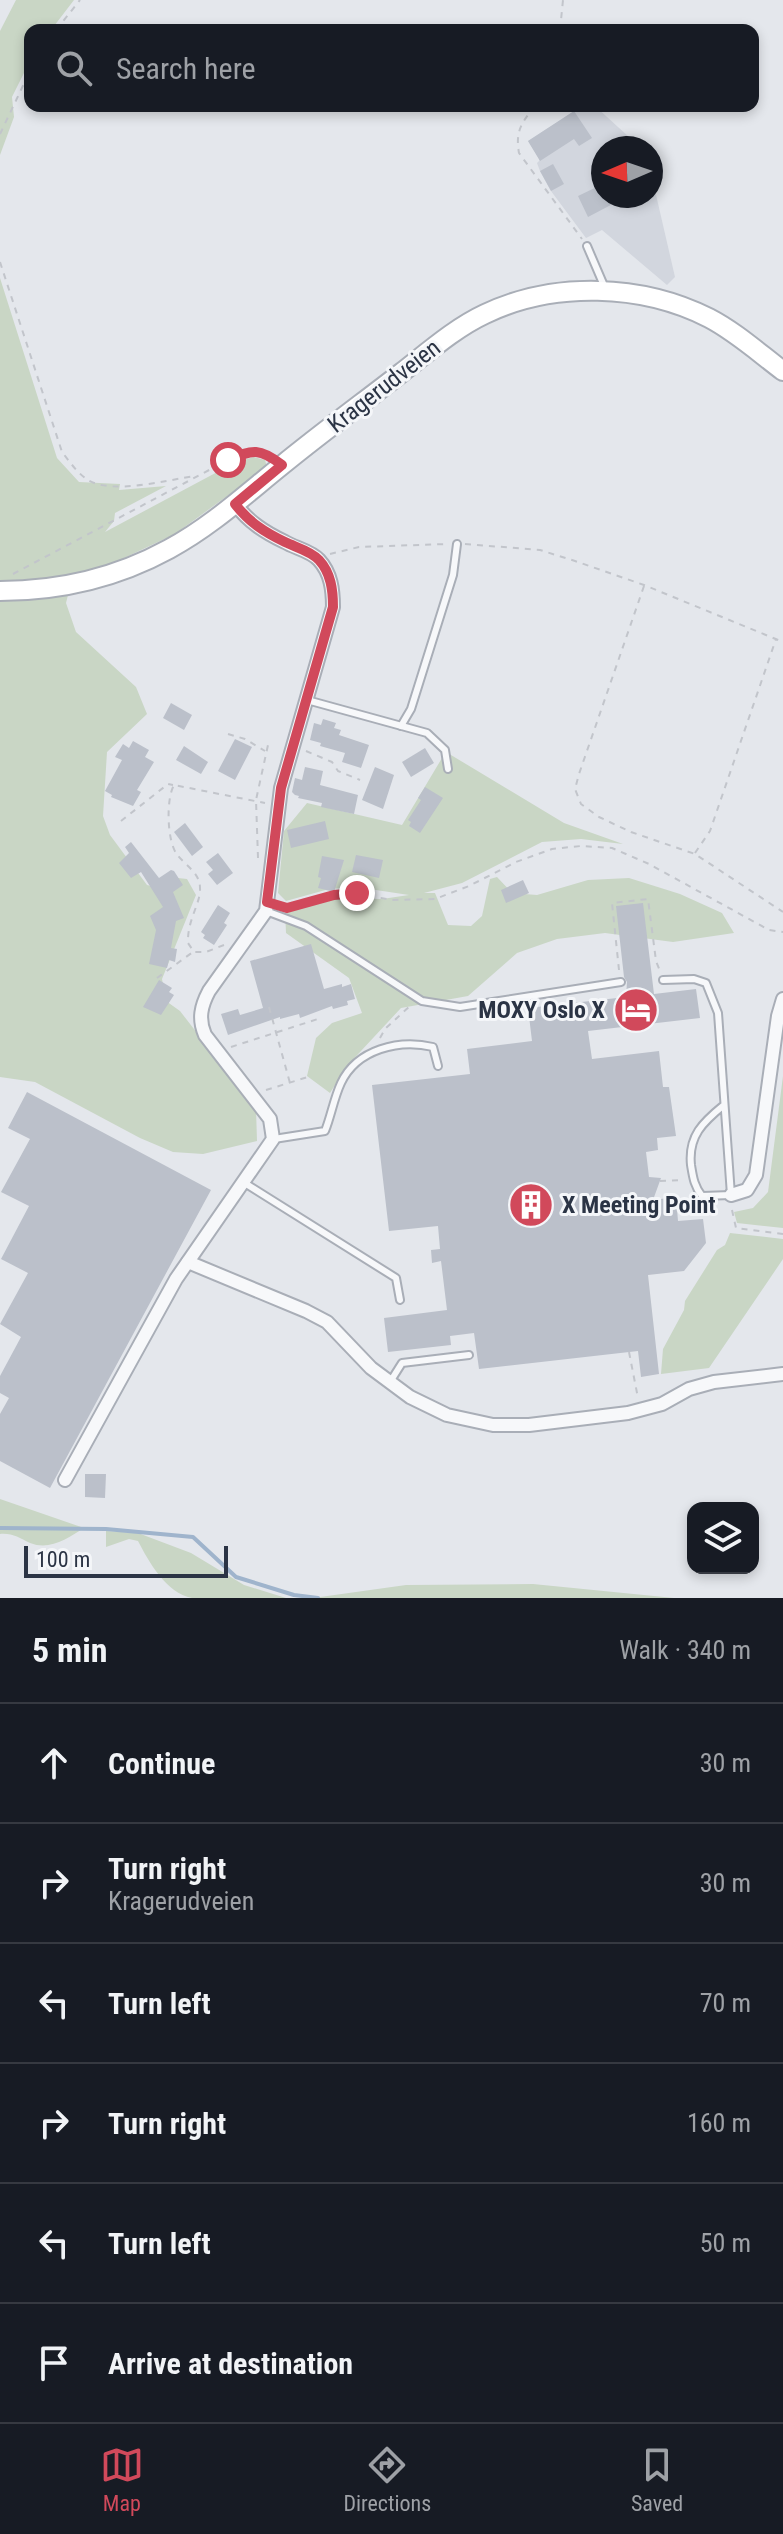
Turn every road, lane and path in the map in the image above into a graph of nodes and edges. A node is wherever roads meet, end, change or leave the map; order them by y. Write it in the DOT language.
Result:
graph roads {
  1 [pos="80,0"];
  2 [pos="563,0"];
  3 [pos="61,24"];
  4 [pos="561,24"];
  5 [pos="24,84"];
  6 [pos="530,112"];
  7 [pos="0,134"];
  8 [pos="587,246"];
  9 [pos="0,262"];
  10 [pos="606,291"];
  11 [pos="783,371"];
  12 [pos="282,465"];
  13 [pos="195,476"];
  14 [pos="235,504"];
  15 [pos="457,544"];
  16 [pos="317,557"];
  17 [pos="5,583"];
  18 [pos="644,585"];
  19 [pos="776,639"];
  20 [pos="783,642"];
  21 [pos="307,700"];
  22 [pos="401,726"];
  23 [pos="228,734"];
  24 [pos="268,745"];
  25 [pos="293,746"];
  26 [pos="266,752"];
  27 [pos="448,769"];
  28 [pos="360,780"];
  29 [pos="174,785"];
  30 [pos="256,800"];
  31 [pos="277,806"];
  32 [pos="121,821"];
  33 [pos="695,854"];
  34 [pos="258,862"];
  35 [pos="266,907"];
  36 [pos="783,912"];
  37 [pos="783,932"];
  38 [pos="244,944"];
  39 [pos="194,952"];
  40 [pos="157,978"];
  41 [pos="663,980"];
  42 [pos="621,982"];
  43 [pos="418,998"];
  44 [pos="783,999"];
  45 [pos="269,1007"];
  46 [pos="321,1018"];
  47 [pos="274,1032"];
  48 [pos="376,1050"];
  49 [pos="218,1053"];
  50 [pos="438,1066"];
  51 [pos="311,1076"];
  52 [pos="290,1083"];
  53 [pos="251,1095"];
  54 [pos="724,1105"];
  55 [pos="273,1139"];
  56 [pos="693,1180"];
  57 [pos="660,1181"];
  58 [pos="243,1182"];
  59 [pos="731,1195"];
  60 [pos="783,1234"];
  61 [pos="188,1262"];
  62 [pos="400,1300"];
  63 [pos="629,1352"];
  64 [pos="469,1355"];
  65 [pos="783,1374"];
  66 [pos="390,1382"];
  67 [pos="641,1409"];
  68 [pos="65,1480"];
  1 -- 3 [label="path"];
  2 -- 4 [label="path"];
  5 -- 7 [label="path"];
  6 -- 8 [label="path"];
  8 -- 10 [label="lane"];
  9 -- 13 [label="path"];
  10 -- 11 [label="main road, Kragerudveien"];
  10 -- 12 [label="main road, Kragerudveien"];
  12 -- 13 [label="path"];
  12 -- 14 [label="main road, Kragerudveien"];
  13 -- 17 [label="path"];
  14 -- 16 [label="street"];
  14 -- 17 [label="main road, Kragerudveien"];
  15 -- 16 [label="path"];
  15 -- 18 [label="path"];
  15 -- 22 [label="lane"];
  16 -- 21 [label="street"];
  18 -- 19 [label="path"];
  18 -- 33 [label="path"];
  19 -- 20 [label="path"];
  19 -- 33 [label="path"];
  21 -- 22 [label="lane"];
  21 -- 25 [label="street"];
  22 -- 27 [label="lane"];
  23 -- 26 [label="path"];
  24 -- 26 [label="path"];
  25 -- 28 [label="path"];
  25 -- 31 [label="street"];
  26 -- 30 [label="path"];
  29 -- 30 [label="path"];
  29 -- 32 [label="path"];
  29 -- 39 [label="path"];
  30 -- 31 [label="path"];
  30 -- 34 [label="path"];
  31 -- 35 [label="street"];
  33 -- 36 [label="path"];
  35 -- 37 [label="path"];
  35 -- 38 [label="street"];
  35 -- 43 [label="lane"];
  38 -- 39 [label="path"];
  38 -- 49 [label="street"];
  39 -- 40 [label="path"];
  41 -- 42 [label="path"];
  41 -- 54 [label="lane"];
  42 -- 43 [label="lane"];
  43 -- 48 [label="path"];
  44 -- 59 [label="street"];
  45 -- 47 [label="path"];
  46 -- 47 [label="path"];
  47 -- 49 [label="path"];
  47 -- 52 [label="path"];
  48 -- 50 [label="lane"];
  48 -- 55 [label="lane"];
  49 -- 53 [label="street"];
  51 -- 52 [label="path"];
  52 -- 53 [label="path"];
  53 -- 55 [label="street"];
  54 -- 56 [label="lane"];
  54 -- 59 [label="lane"];
  55 -- 58 [label="street"];
  56 -- 57 [label="path"];
  56 -- 59 [label="lane"];
  58 -- 61 [label="street"];
  58 -- 62 [label="lane"];
  59 -- 60 [label="path"];
  61 -- 66 [label="street"];
  61 -- 68 [label="street"];
  63 -- 67 [label="path"];
  64 -- 66 [label="lane"];
  65 -- 67 [label="street"];
  66 -- 67 [label="street"];
}
